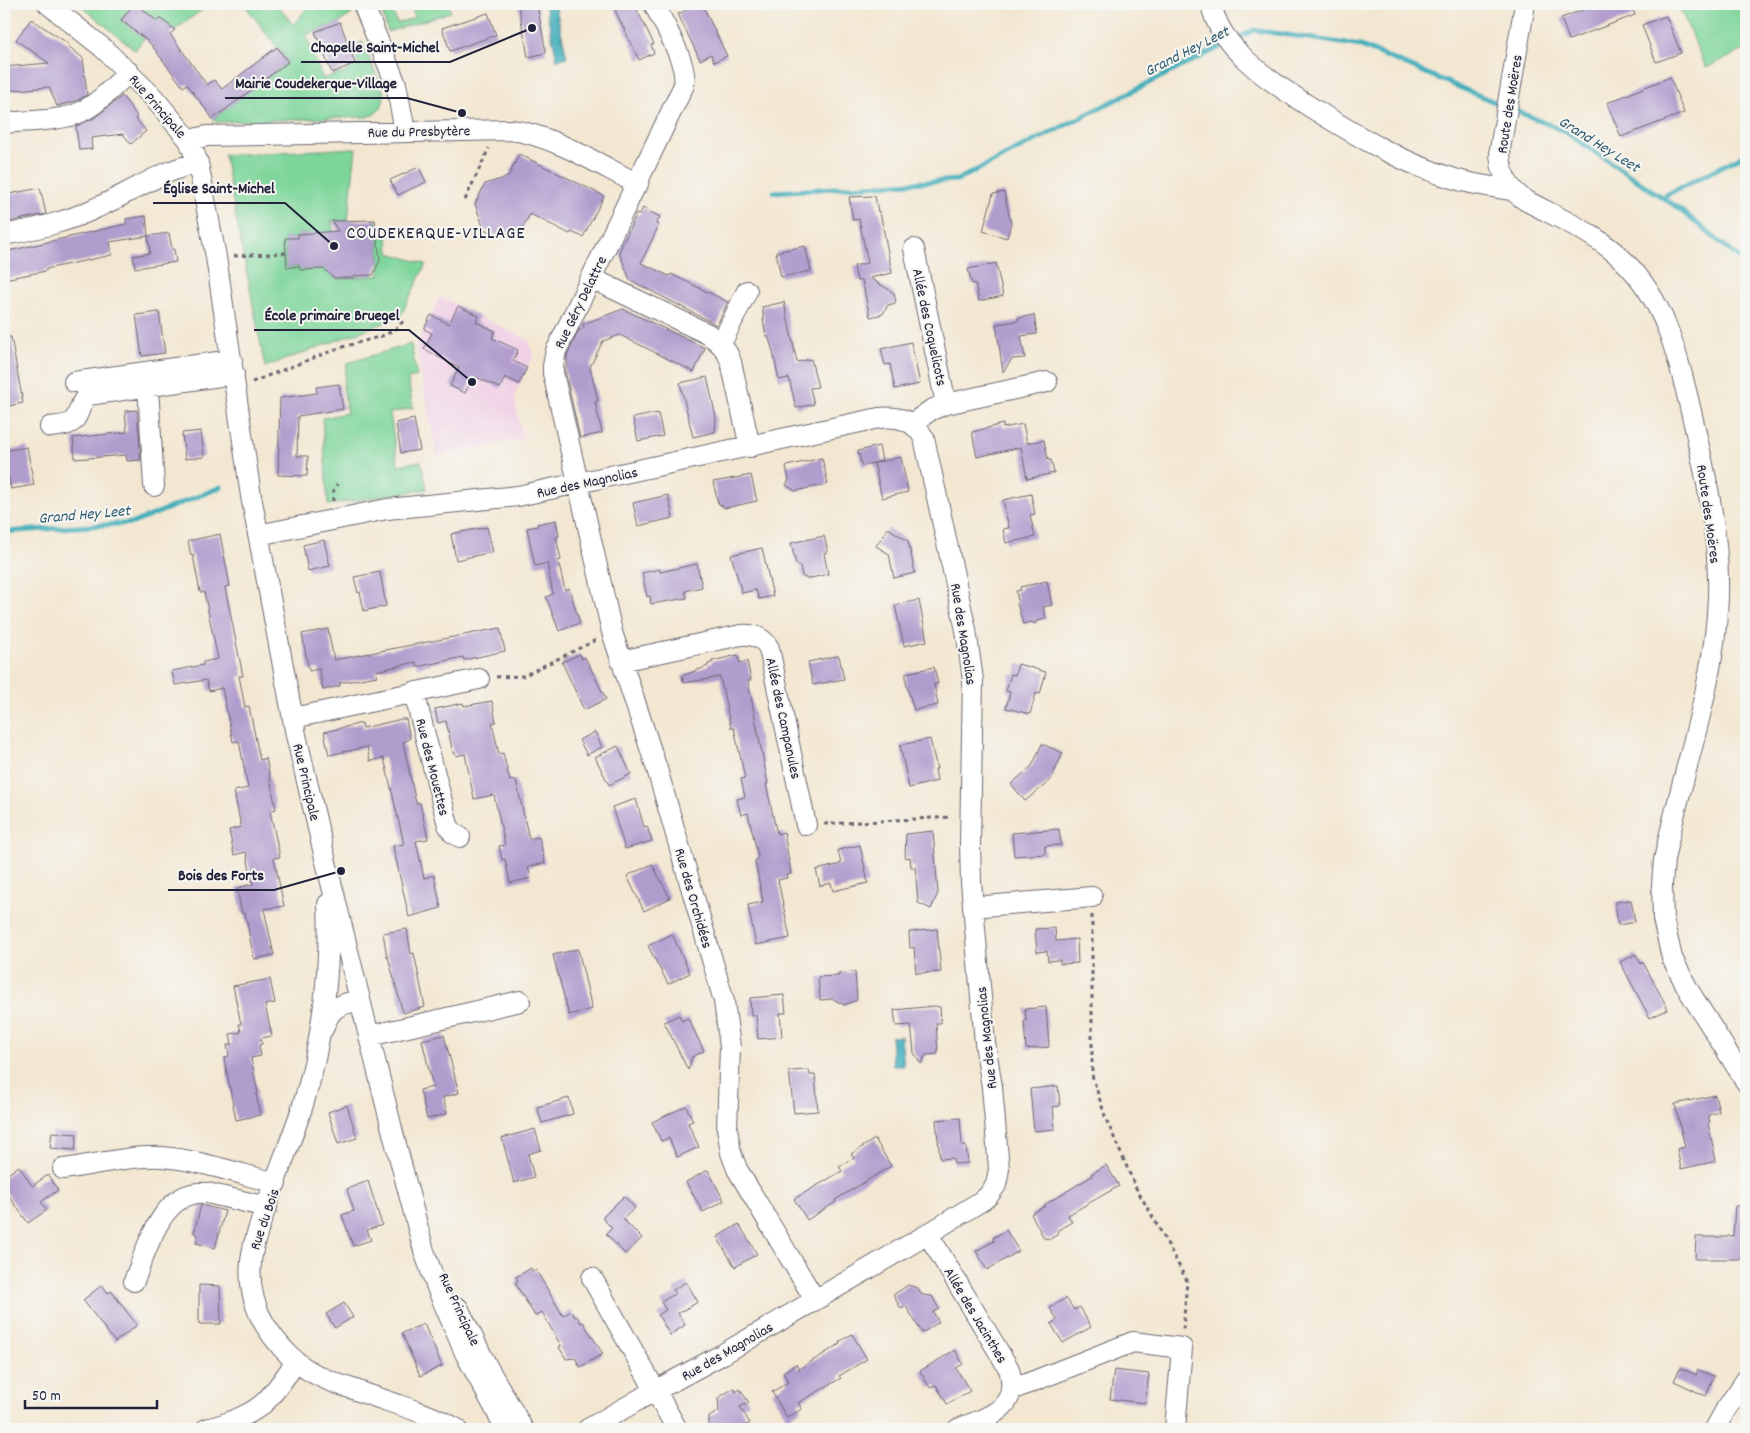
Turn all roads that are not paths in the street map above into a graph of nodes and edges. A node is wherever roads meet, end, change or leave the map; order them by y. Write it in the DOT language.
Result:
graph roads {
  1 [pos="48,4"];
  2 [pos="363,4"];
  3 [pos="654,4"];
  4 [pos="1211,4"];
  5 [pos="1525,4"];
  6 [pos="130,72"];
  7 [pos="4,124"];
  8 [pos="405,131"];
  9 [pos="189,140"];
  10 [pos="198,163"];
  11 [pos="638,184"];
  12 [pos="1512,190"];
  13 [pos="4,235"];
  14 [pos="914,249"];
  15 [pos="591,278"];
  16 [pos="747,291"];
  17 [pos="721,344"];
  18 [pos="234,374"];
  19 [pos="74,382"];
  20 [pos="1047,382"];
  21 [pos="148,386"];
  22 [pos="946,404"];
  23 [pos="912,423"];
  24 [pos="50,427"];
  25 [pos="750,447"];
  26 [pos="577,484"];
  27 [pos="154,486"];
  28 [pos="258,536"];
  29 [pos="621,661"];
  30 [pos="478,678"];
  31 [pos="414,692"];
  32 [pos="293,718"];
  33 [pos="806,825"];
  34 [pos="460,837"];
  35 [pos="326,862"];
  36 [pos="1092,897"];
  37 [pos="973,907"];
  38 [pos="355,978"];
  39 [pos="324,999"];
  40 [pos="360,1000"];
  41 [pos="520,1002"];
  42 [pos="369,1036"];
  43 [pos="318,1043"];
  44 [pos="1746,1082"];
  45 [pos="62,1169"];
  46 [pos="276,1183"];
  47 [pos="406,1184"];
  48 [pos="266,1207"];
  49 [pos="928,1234"];
  50 [pos="592,1278"];
  51 [pos="134,1281"];
  52 [pos="816,1300"];
  53 [pos="296,1362"];
  54 [pos="1746,1380"];
  55 [pos="1011,1390"];
  56 [pos="654,1391"];
  57 [pos="206,1429"];
  58 [pos="456,1429"];
  59 [pos="506,1429"];
  60 [pos="523,1429"];
  61 [pos="588,1429"];
  62 [pos="677,1429"];
  63 [pos="958,1429"];
  64 [pos="1175,1429"];
  65 [pos="1715,1429"];
  1 -- 6 [label="street, Rue Principale"];
  2 -- 8 [label="street"];
  3 -- 11 [label="street, Rue Géry Delattre"];
  4 -- 12 [label="street"];
  5 -- 12 [label="street, Route des Moëres"];
  6 -- 7 [label="street"];
  6 -- 9 [label="street, Rue Principale"];
  8 -- 9 [label="street, Rue du Presbytère"];
  8 -- 11 [label="street, Rue du Presbytère"];
  9 -- 10 [label="street, Rue Principale"];
  10 -- 13 [label="street"];
  10 -- 18 [label="street, Rue Principale"];
  11 -- 15 [label="street, Rue Géry Delattre"];
  12 -- 44 [label="street, Route des Moëres"];
  14 -- 22 [label="street, Allée des Coquelicots"];
  15 -- 17 [label="street"];
  15 -- 26 [label="street, Rue Géry Delattre"];
  16 -- 17 [label="street"];
  17 -- 25 [label="street"];
  18 -- 19 [label="street"];
  18 -- 21 [label="street"];
  18 -- 28 [label="street, Rue Principale"];
  20 -- 22 [label="street"];
  21 -- 24 [label="street"];
  21 -- 27 [label="street"];
  22 -- 23 [label="street"];
  23 -- 25 [label="street, Rue des Magnolias"];
  23 -- 37 [label="street, Rue des Magnolias"];
  25 -- 26 [label="street, Rue des Magnolias"];
  26 -- 28 [label="street, Rue des Magnolias"];
  26 -- 29 [label="street, Rue des Orchidées"];
  28 -- 32 [label="street, Rue Principale"];
  29 -- 33 [label="street, Allée des Campanules"];
  29 -- 52 [label="street, Rue des Orchidées"];
  30 -- 31 [label="street"];
  31 -- 32 [label="street"];
  31 -- 34 [label="street, Rue des Mouettes"];
  32 -- 35 [label="street, Rue Principale"];
  35 -- 38 [label="street, Rue Principale"];
  35 -- 39 [label="street, Rue du Bois"];
  36 -- 37 [label="street"];
  37 -- 49 [label="street, Rue des Magnolias"];
  38 -- 39 [label="street"];
  38 -- 40 [label="street, Rue Principale"];
  39 -- 43 [label="street, Rue du Bois"];
  40 -- 42 [label="street, Rue Principale"];
  40 -- 43 [label="street, Rue du Bois"];
  41 -- 42 [label="street"];
  42 -- 47 [label="street, Rue Principale"];
  43 -- 46 [label="street, Rue du Bois"];
  45 -- 46 [label="street"];
  46 -- 48 [label="street, Rue du Bois"];
  47 -- 59 [label="street, Rue Principale"];
  47 -- 60 [label="street, Rue Principale"];
  48 -- 51 [label="street"];
  48 -- 53 [label="street, Rue du Bois"];
  49 -- 52 [label="street, Rue des Magnolias"];
  49 -- 55 [label="street, Allée des Jacinthes"];
  50 -- 56 [label="street"];
  52 -- 56 [label="street, Rue des Magnolias"];
  53 -- 57 [label="street"];
  53 -- 58 [label="street, Rue du Bois"];
  54 -- 65 [label="street"];
  55 -- 63 [label="street"];
  55 -- 64 [label="street"];
  56 -- 61 [label="street, Rue des Magnolias"];
  56 -- 62 [label="street"];
}
